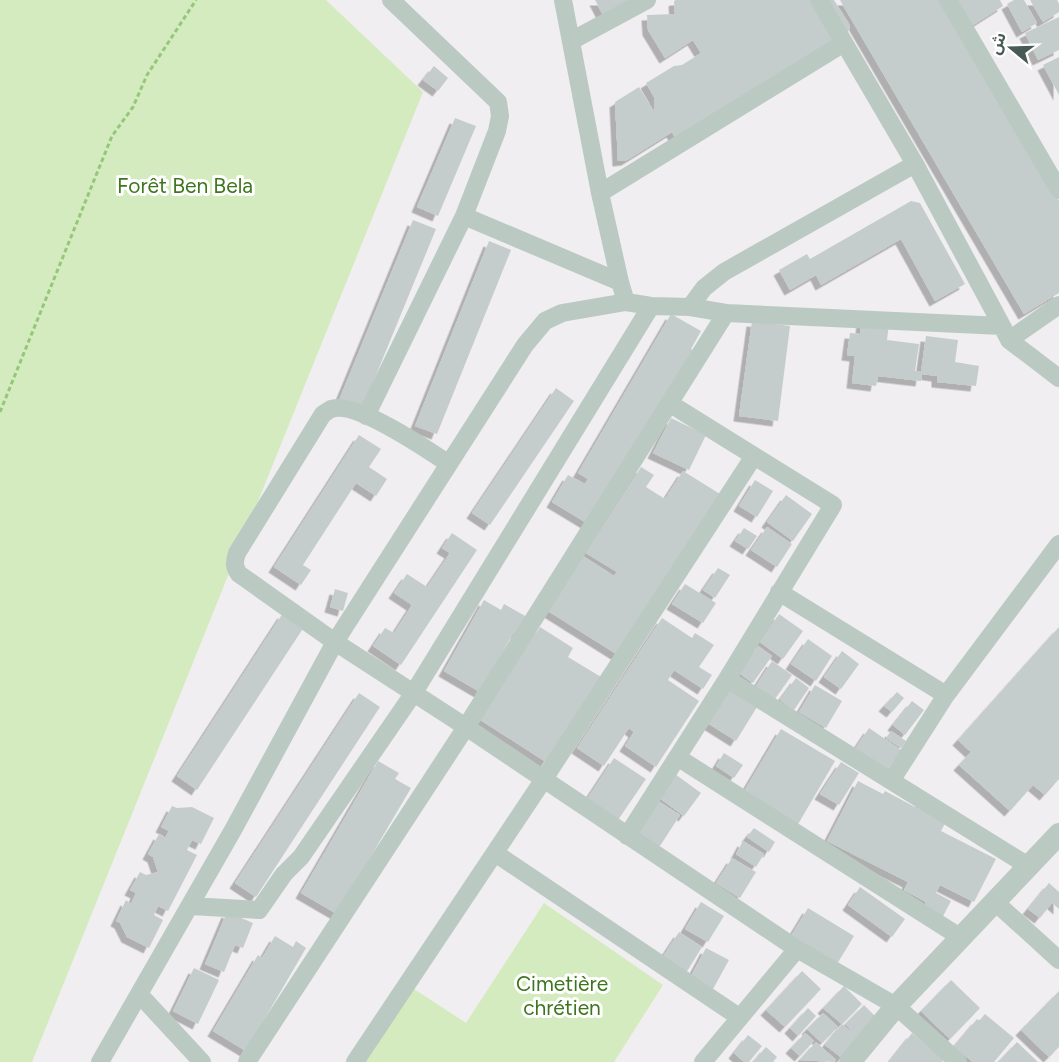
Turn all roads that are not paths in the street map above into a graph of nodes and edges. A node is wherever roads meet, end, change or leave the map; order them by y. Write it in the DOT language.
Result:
graph roads {
  1 [pos="391,0"];
  2 [pos="563,0"];
  3 [pos="647,0"];
  4 [pos="819,0"];
  5 [pos="948,0"];
  6 [pos="572,41"];
  7 [pos="844,43"];
  8 [pos="915,164"];
  9 [pos="1059,190"];
  10 [pos="600,193"];
  11 [pos="464,216"];
  12 [pos="620,282"];
  13 [pos="626,302"];
  14 [pos="1059,305"];
  15 [pos="651,306"];
  16 [pos="690,307"];
  17 [pos="726,313"];
  18 [pos="1005,333"];
  19 [pos="1059,378"];
  20 [pos="669,403"];
  21 [pos="366,416"];
  22 [pos="754,456"];
  23 [pos="449,464"];
  24 [pos="1059,544"];
  25 [pos="779,592"];
  26 [pos="335,642"];
  27 [pos="727,679"];
  28 [pos="413,694"];
  29 [pos="946,695"];
  30 [pos="466,727"];
  31 [pos="677,757"];
  32 [pos="544,779"];
  33 [pos="891,781"];
  34 [pos="1059,834"];
  35 [pos="627,836"];
  36 [pos="495,853"];
  37 [pos="1030,867"];
  38 [pos="994,901"];
  39 [pos="191,906"];
  40 [pos="960,937"];
  41 [pos="797,949"];
  42 [pos="1059,960"];
  43 [pos="140,995"];
  44 [pos="896,1006"];
  45 [pos="739,1017"];
  46 [pos="100,1062"];
  47 [pos="202,1062"];
  48 [pos="247,1062"];
  49 [pos="355,1062"];
  50 [pos="703,1062"];
  51 [pos="850,1062"];
  52 [pos="958,1062"];
  1 -- 11 [label="street"];
  2 -- 6 [label="street"];
  3 -- 6 [label="street"];
  4 -- 7 [label="street"];
  5 -- 9 [label="street"];
  6 -- 10 [label="street"];
  7 -- 8 [label="street"];
  7 -- 10 [label="street"];
  8 -- 16 [label="street"];
  8 -- 18 [label="street"];
  10 -- 12 [label="street"];
  11 -- 12 [label="street"];
  11 -- 21 [label="street"];
  12 -- 13 [label="street"];
  13 -- 15 [label="street"];
  13 -- 23 [label="street"];
  14 -- 18 [label="street"];
  15 -- 16 [label="street"];
  15 -- 28 [label="street"];
  16 -- 17 [label="street"];
  17 -- 18 [label="street"];
  17 -- 20 [label="street"];
  18 -- 19 [label="street"];
  20 -- 22 [label="street"];
  20 -- 30 [label="street"];
  21 -- 23 [label="street"];
  21 -- 26 [label="street"];
  22 -- 25 [label="street"];
  22 -- 32 [label="street"];
  23 -- 26 [label="street"];
  24 -- 29 [label="street"];
  25 -- 27 [label="street"];
  25 -- 29 [label="street"];
  26 -- 28 [label="street"];
  26 -- 39 [label="street"];
  27 -- 31 [label="street"];
  27 -- 33 [label="street"];
  28 -- 30 [label="street"];
  28 -- 39 [label="street"];
  29 -- 33 [label="street"];
  30 -- 32 [label="street"];
  30 -- 48 [label="street"];
  31 -- 35 [label="street"];
  31 -- 40 [label="street"];
  32 -- 35 [label="street"];
  32 -- 36 [label="street"];
  33 -- 37 [label="street"];
  34 -- 37 [label="street"];
  35 -- 41 [label="street"];
  36 -- 45 [label="street"];
  36 -- 49 [label="street"];
  37 -- 38 [label="street"];
  38 -- 40 [label="street"];
  38 -- 42 [label="street"];
  39 -- 43 [label="street"];
  40 -- 44 [label="street"];
  41 -- 44 [label="street"];
  41 -- 45 [label="street"];
  43 -- 46 [label="street"];
  43 -- 47 [label="street"];
  44 -- 51 [label="street"];
  44 -- 52 [label="street"];
  45 -- 50 [label="street"];
}
